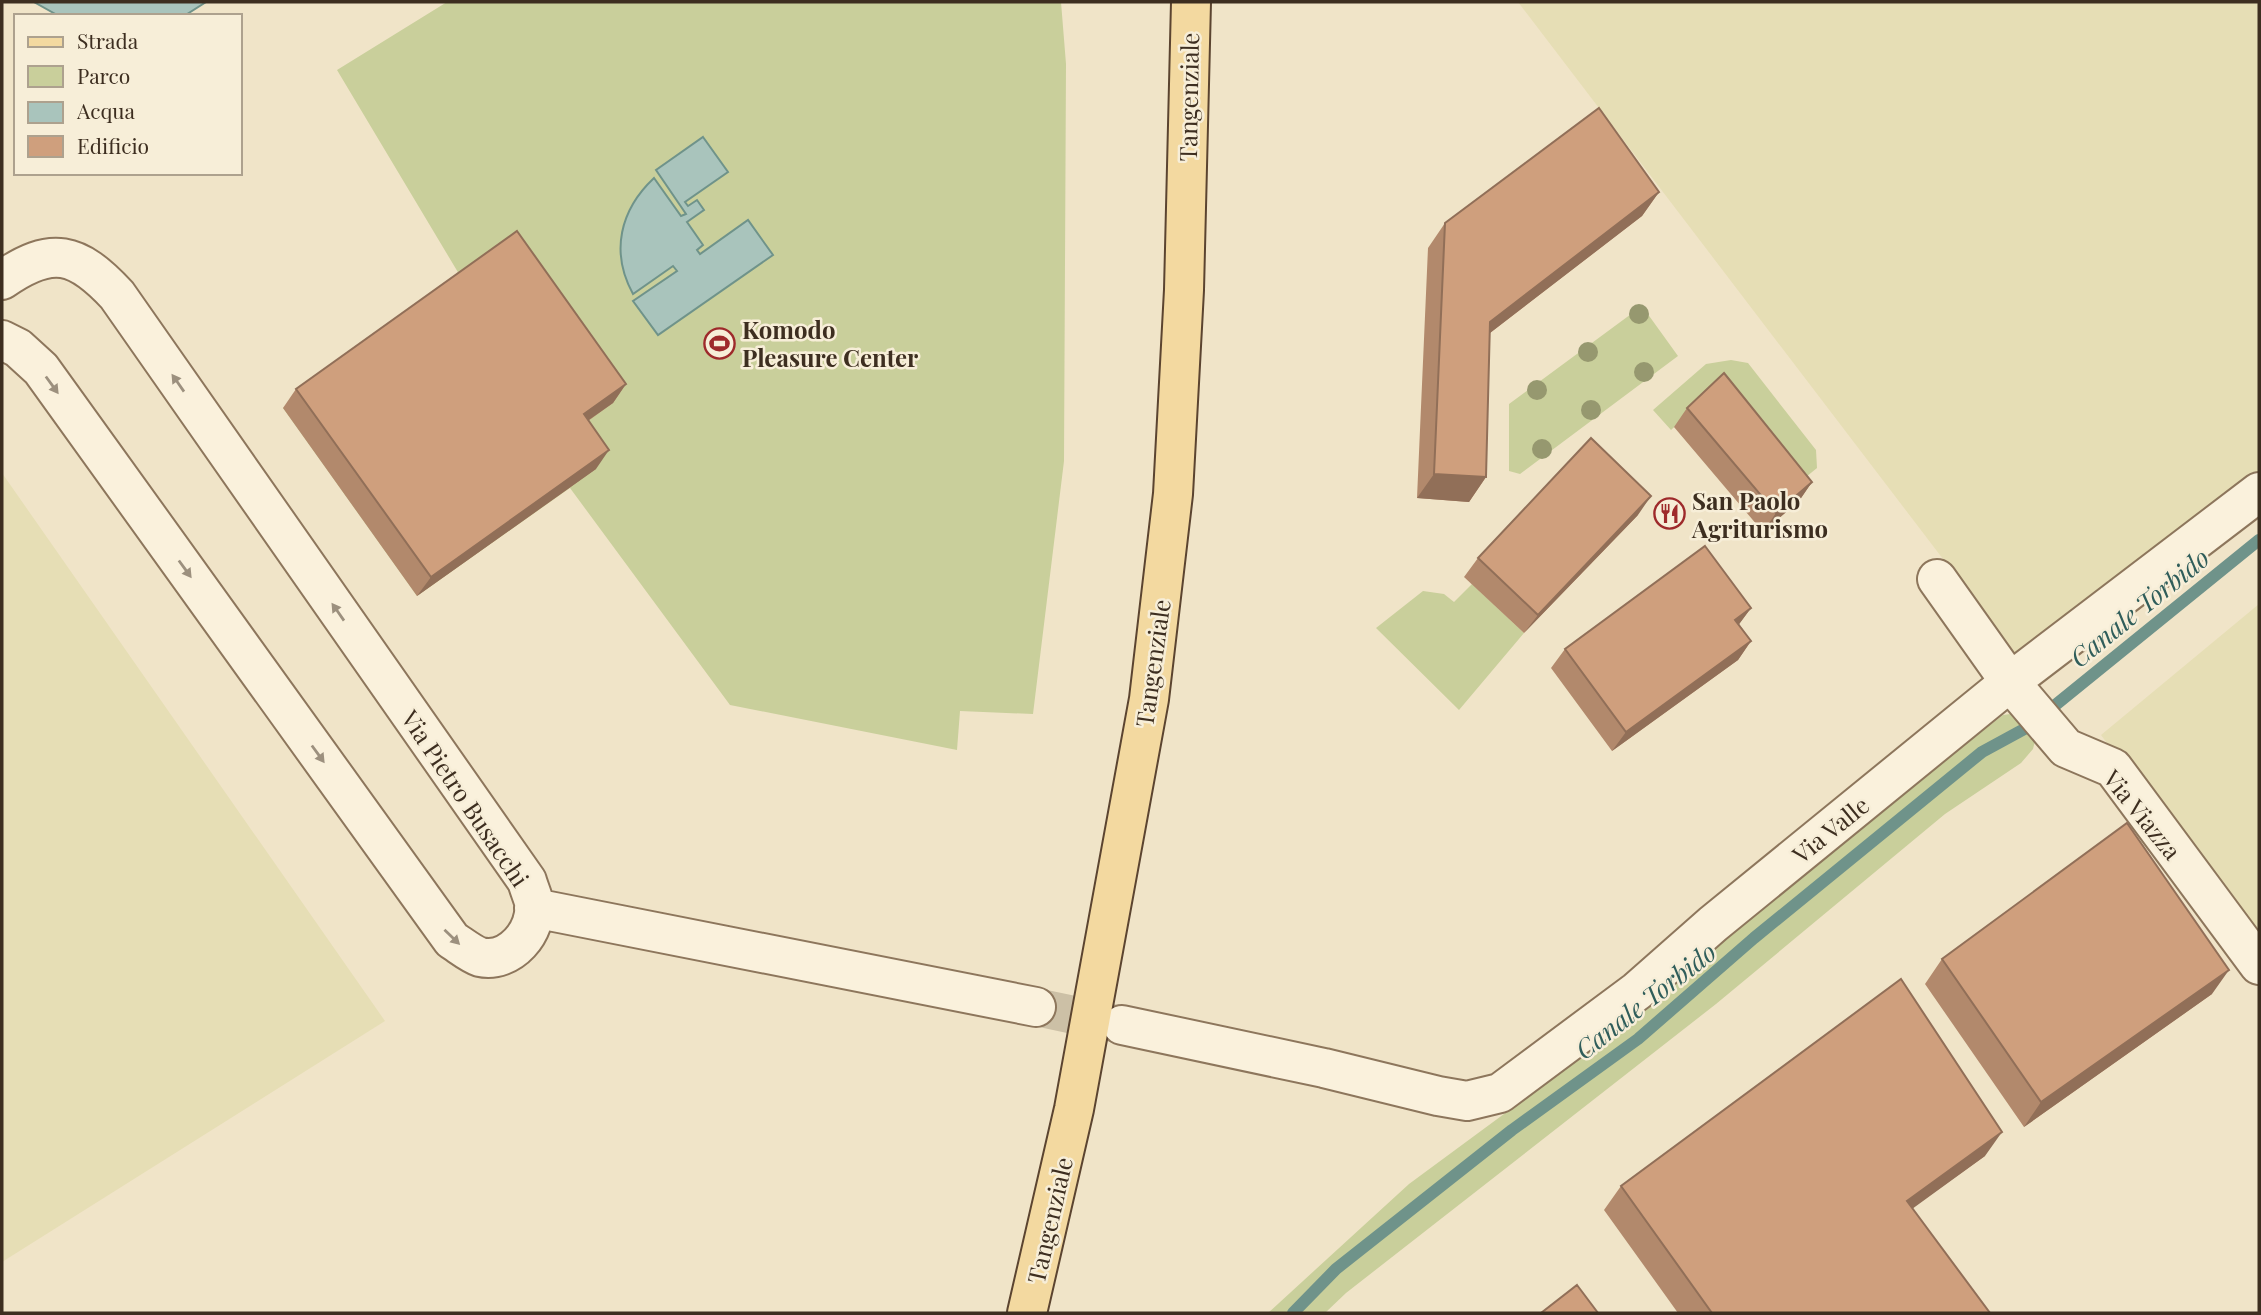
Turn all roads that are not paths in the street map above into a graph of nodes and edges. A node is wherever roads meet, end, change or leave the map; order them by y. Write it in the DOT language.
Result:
graph roads {
  1 [pos="1191,2"];
  2 [pos="2,280"];
  3 [pos="2,340"];
  4 [pos="2259,492"];
  5 [pos="1937,579"];
  6 [pos="2010,682"];
  7 [pos="534,908"];
  8 [pos="2259,965"];
  9 [pos="1036,1007"];
  10 [pos="1122,1025"];
  11 [pos="1027,1313"];
  1 -- 11 [label="main road, Tangenziale"];
  7 -- 2 [label="street, Via Pietro Busacchi, one-way"];
  3 -- 7 [label="street, Via Pietro Busacchi, one-way"];
  4 -- 6 [label="street, Via Valle"];
  5 -- 6 [label="street, Via Viazza"];
  6 -- 8 [label="street, Via Viazza"];
  6 -- 10 [label="street, Via Valle"];
  7 -- 9 [label="street"];
}
